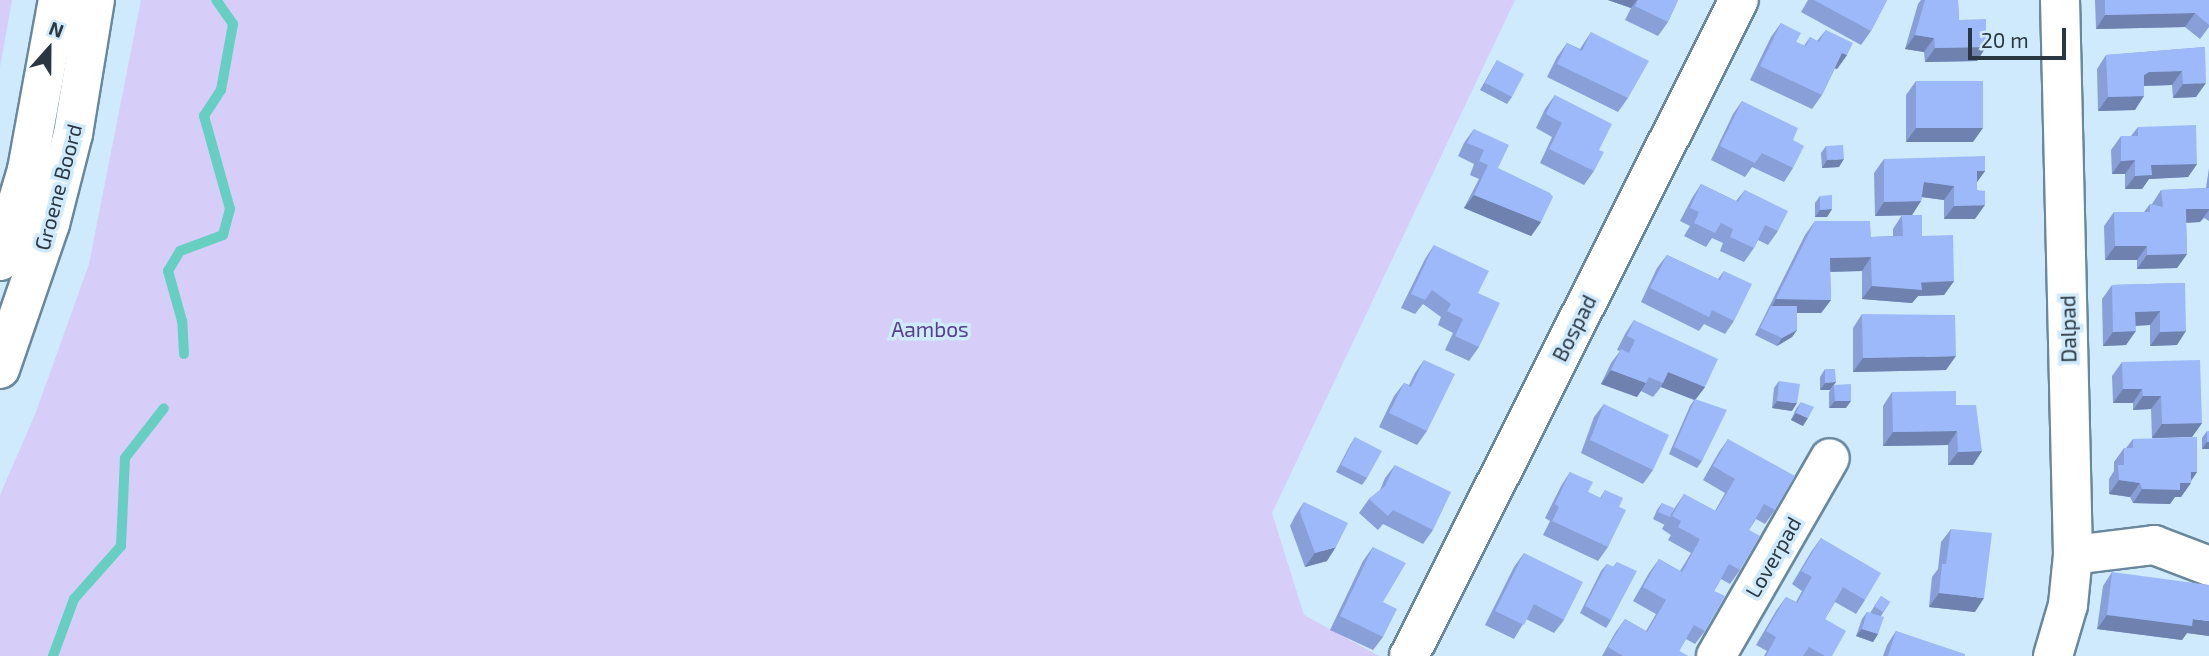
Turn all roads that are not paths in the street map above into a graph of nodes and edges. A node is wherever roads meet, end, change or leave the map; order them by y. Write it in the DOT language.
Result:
graph roads {
  1 [pos="58,0"];
  2 [pos="95,0"];
  3 [pos="1739,0"];
  4 [pos="2060,0"];
  5 [pos="0,261"];
  6 [pos="0,369"];
  7 [pos="1830,458"];
  8 [pos="2073,555"];
  9 [pos="2209,566"];
  10 [pos="1409,656"];
  11 [pos="1716,656"];
  12 [pos="2053,656"];
  1 -- 5 [label="street, Groene Boord"];
  2 -- 6 [label="street, Groene Boord"];
  3 -- 10 [label="street, Bospad"];
  4 -- 8 [label="street, Dalpad"];
  7 -- 11 [label="street, Loverpad"];
  8 -- 9 [label="street"];
  8 -- 12 [label="street, Dalpad"];
}
